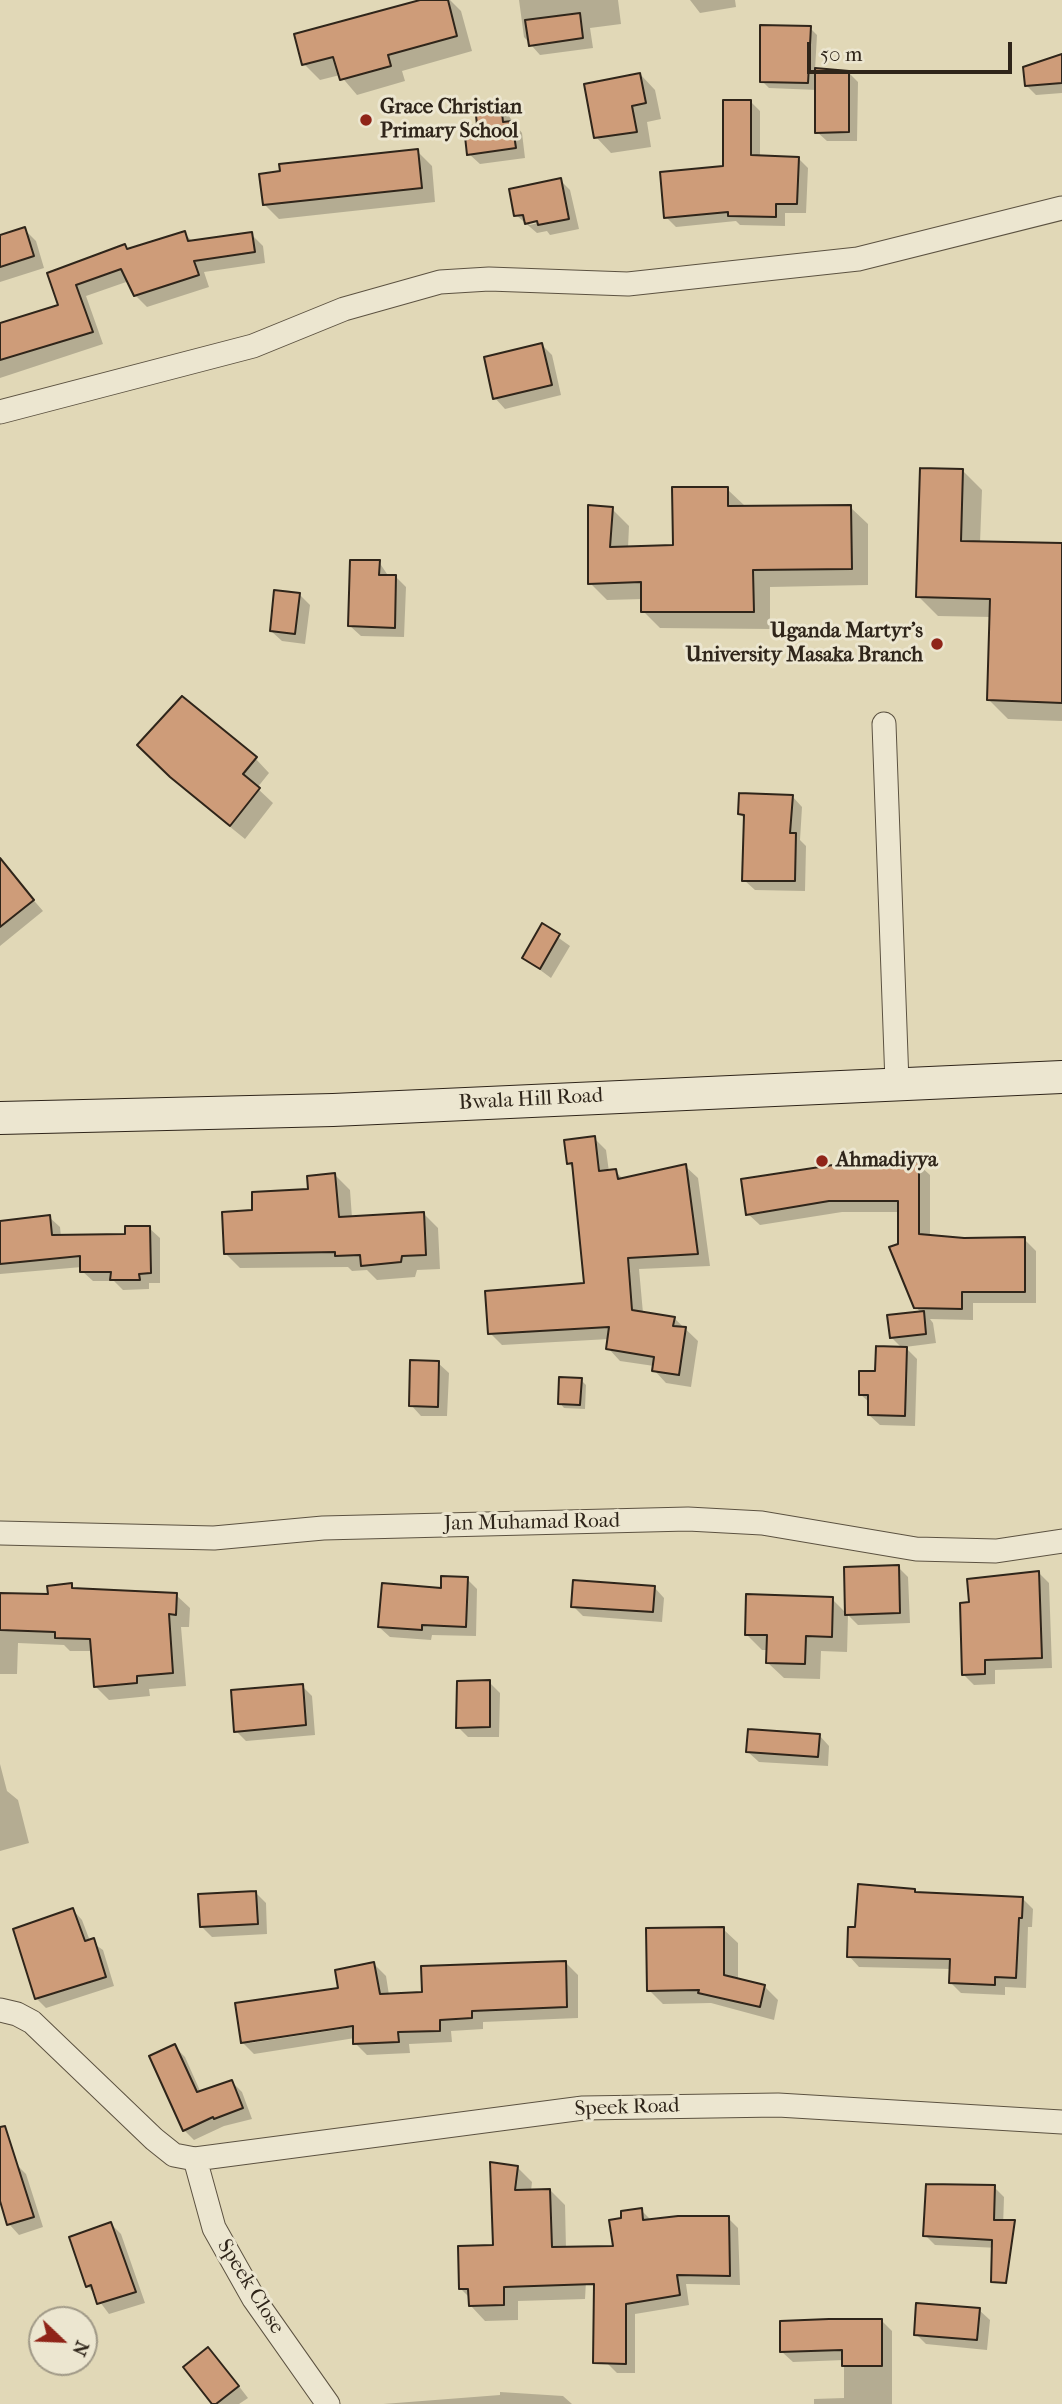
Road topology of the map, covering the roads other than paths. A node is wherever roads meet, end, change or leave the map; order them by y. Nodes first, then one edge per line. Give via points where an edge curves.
1 (1062, 208) edge
2 (0, 412) edge
3 (884, 724) dead end
4 (1062, 1077) edge
5 (897, 1083) junction
6 (0, 1118) edge
7 (0, 1533) edge
8 (1062, 1541) edge
9 (0, 2010) edge
10 (1062, 2122) edge
11 (195, 2160) junction
12 (328, 2404) edge

1 - 2 street via 858,259 628,284 489,279 440,282 354,306 253,346
3 - 5 street
4 - 5 street, Bwala Hill Road
5 - 6 street, Bwala Hill Road via 346,1109
7 - 8 street, Jan Muhamad Road via 214,1538 323,1528 688,1519 762,1523 916,1549 996,1551
9 - 11 street via 32,2022 153,2139 174,2155
10 - 11 street, Speek Road via 778,2105 583,2108
11 - 12 street, Speek Close via 214,2228 254,2299

